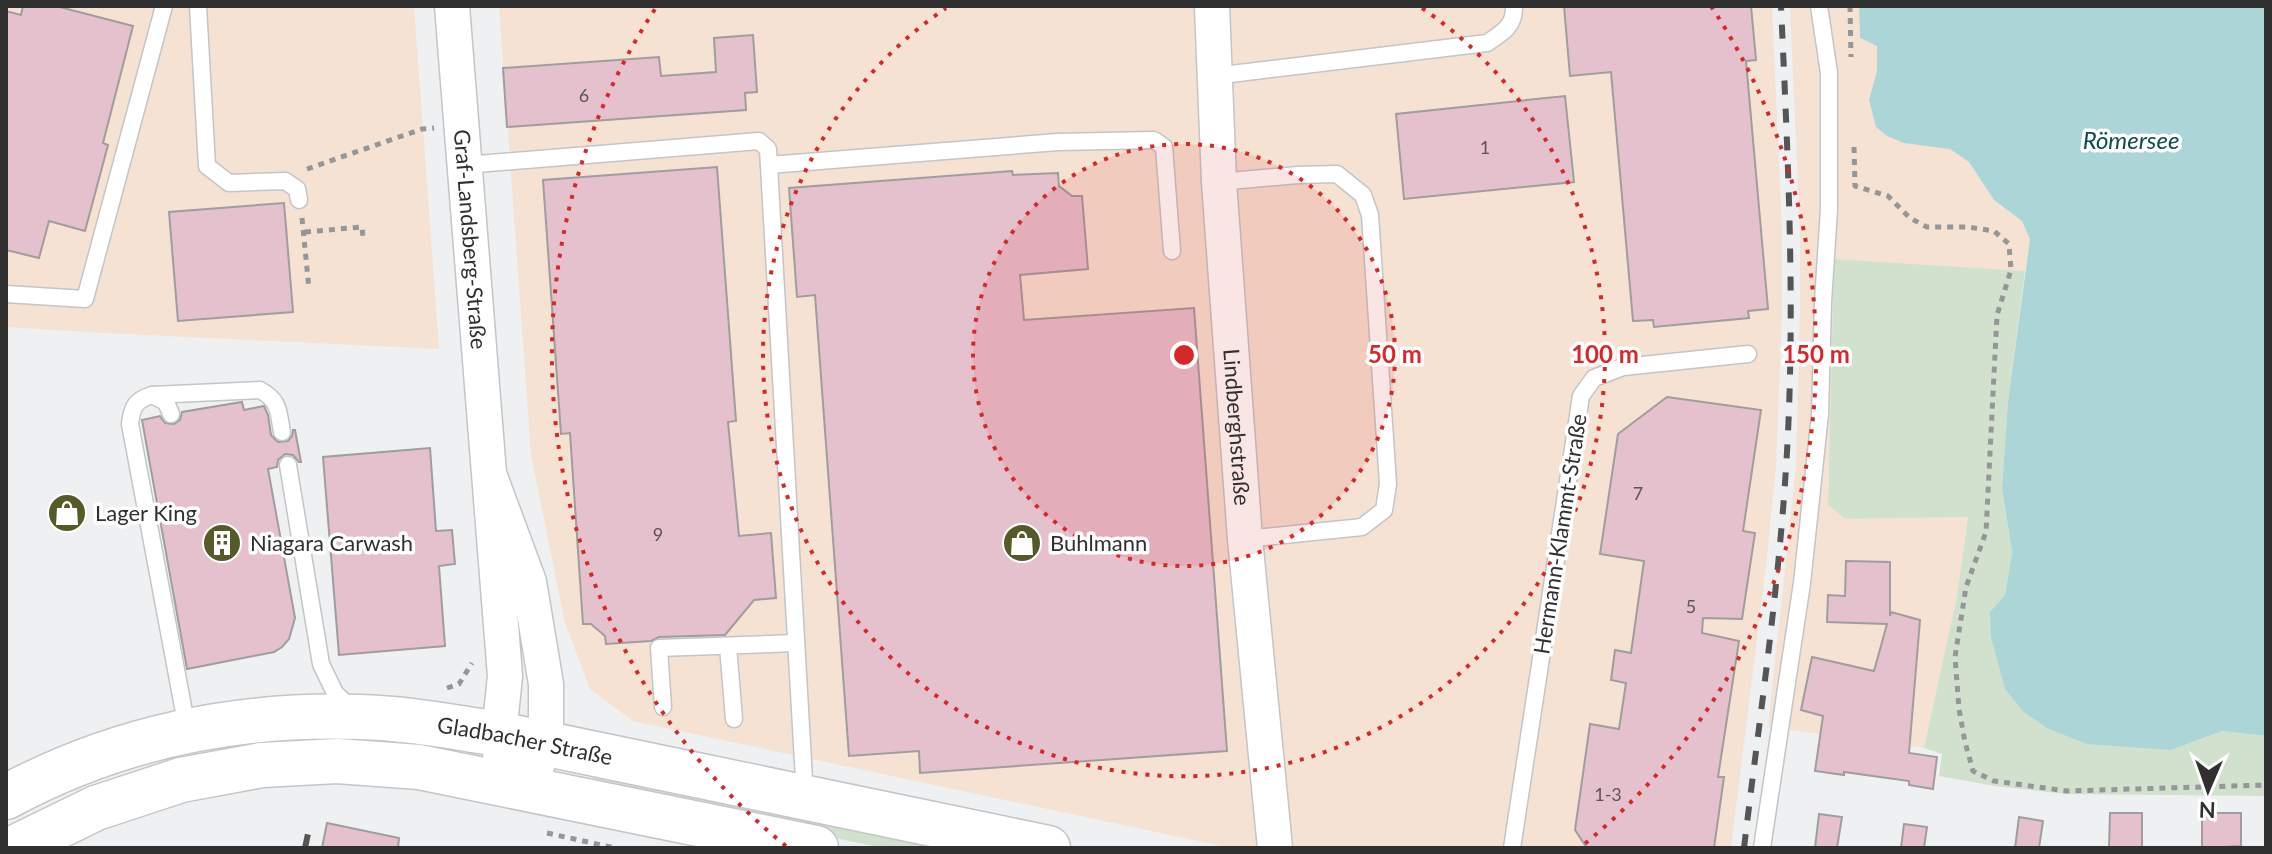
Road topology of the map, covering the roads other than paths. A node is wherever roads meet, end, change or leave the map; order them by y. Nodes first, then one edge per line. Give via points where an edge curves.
1 (164, 6) edge
2 (198, 6) edge
3 (452, 6) edge
4 (1212, 6) edge
5 (1514, 6) edge
6 (1819, 6) edge
7 (1214, 76) junction
8 (465, 165) junction
9 (769, 165) junction
10 (1219, 182) junction
11 (299, 200) road end
12 (1172, 251) dead end
13 (6, 294) edge
14 (1748, 354) dead end
15 (152, 395) junction
16 (171, 414) dead end
17 (282, 432) dead end
18 (288, 465) dead end
19 (489, 474) junction
20 (1245, 539) junction
21 (796, 643) junction
22 (728, 646) junction
23 (663, 707) dead end
24 (361, 717) junction
25 (734, 719) dead end
26 (188, 730) junction
27 (499, 734) junction
28 (546, 744) junction
29 (515, 786) junction
30 (6, 797) edge
31 (805, 799) junction
32 (14, 848) edge
33 (816, 848) edge
34 (1048, 848) edge
35 (1275, 848) edge
36 (1512, 848) edge
37 (1762, 848) edge

1 - 13 lane via 85,299
2 - 11 lane via 207,166 229,183 285,181 297,189
3 - 8 street, Graf-Landsberg-Straße
4 - 7 street, Lindberghstraße
5 - 7 lane via 1515,17 1487,43
6 - 37 lane via 1829,73 1820,414 1802,583
7 - 10 street, Lindberghstraße
8 - 9 lane via 759,141 768,149
8 - 19 street, Graf-Landsberg-Straße
9 - 12 lane via 1058,142 1154,140 1164,147
9 - 21 lane
10 - 20 street, Lindberghstraße
10 - 20 lane via 1337,174 1363,195 1370,215 1388,484 1384,510 1362,527
14 - 36 lane, Hermann-Klammt-Straße via 1623,367 1594,378 1581,396
15 - 16 lane via 166,402
15 - 17 lane via 235,397 260,390 277,406
15 - 26 lane via 138,399 130,424
18 - 24 lane via 321,664 335,693
19 - 27 street, Graf-Landsberg-Straße via 505,676
19 - 28 street, Graf-Landsberg-Straße via 529,582 546,684
20 - 35 street, Lindberghstraße
21 - 22 lane
21 - 31 lane
22 - 23 lane via 659,648
22 - 25 lane
24 - 26 main road, Gladbacher Straße via 247,720
24 - 27 main road, Gladbacher Straße
26 - 30 main road, Gladbacher Straße via 131,744
27 - 28 main road, Gladbacher Straße
27 - 29 street, Graf-Landsberg-Straße via 501,764
28 - 29 street via 536,768
28 - 31 main road, Gladbacher Straße
29 - 32 main road, Gladbacher Straße via 404,766 337,761 262,765 181,780 110,803
29 - 33 main road, Gladbacher Straße
31 - 34 main road, Gladbacher Straße

